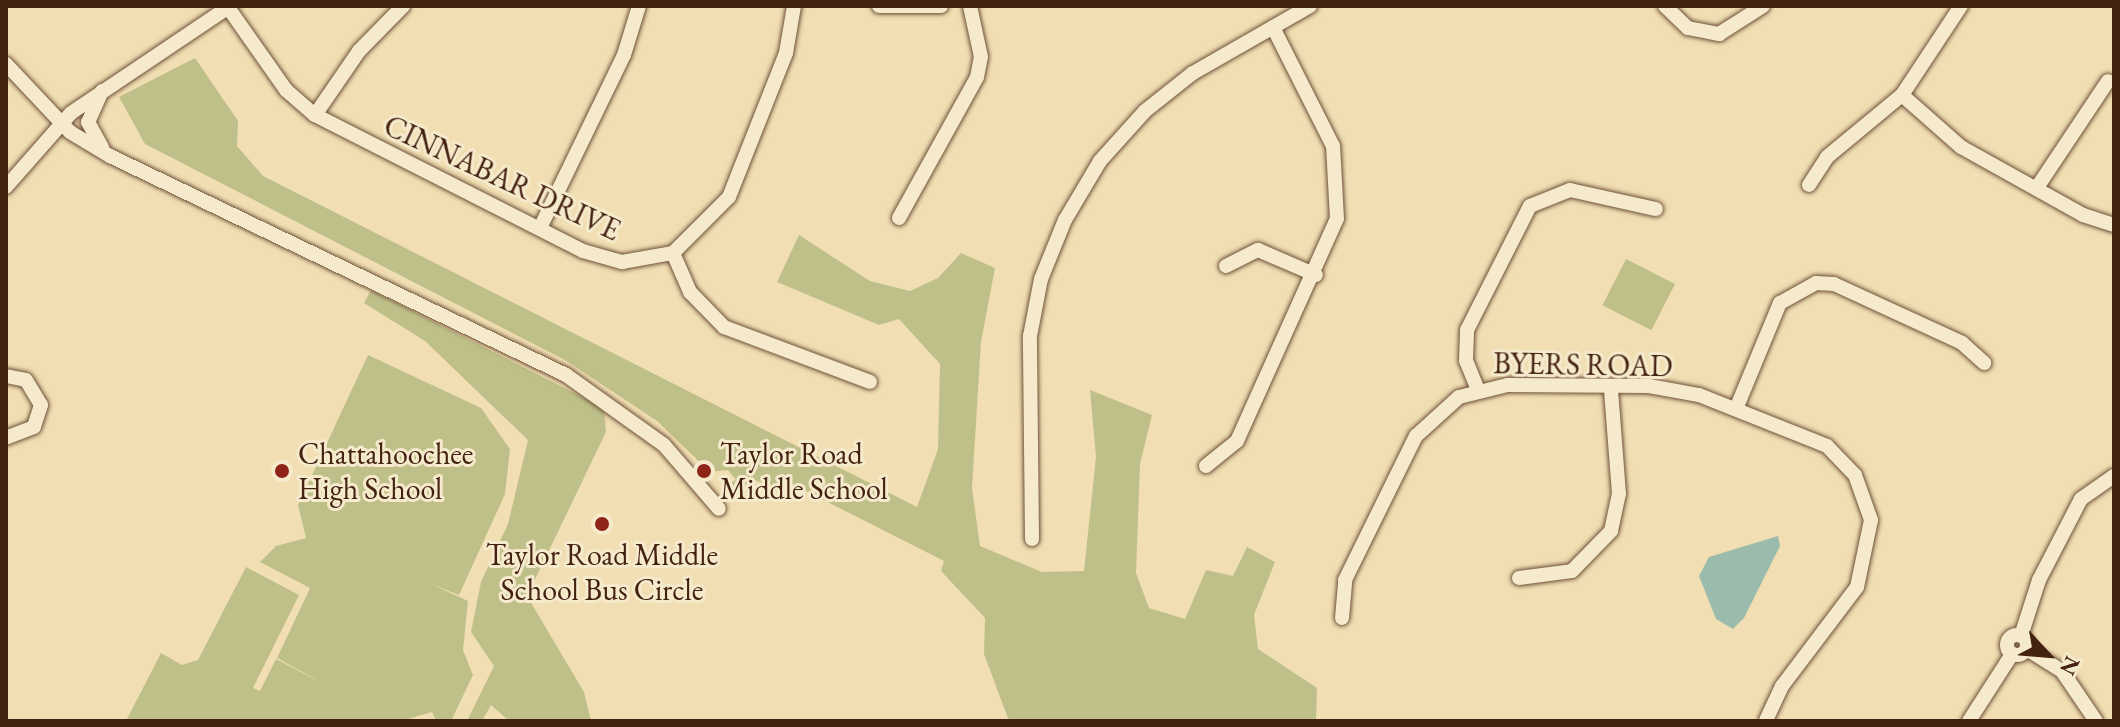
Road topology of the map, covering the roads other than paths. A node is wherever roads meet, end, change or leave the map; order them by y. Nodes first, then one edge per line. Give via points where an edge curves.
1 (228, 6) edge
2 (403, 6) edge
3 (639, 6) edge
4 (794, 6) edge
5 (879, 6) edge
6 (941, 6) edge
7 (970, 6) edge
8 (1310, 6) edge
9 (1665, 6) edge
10 (1763, 6) edge
11 (1961, 6) edge
12 (1273, 27) junction
13 (6, 64) edge
14 (2108, 81) dead end
15 (103, 89) junction
16 (1902, 95) junction
17 (315, 115) junction
18 (60, 122) junction
19 (110, 156) junction
20 (1809, 185) dead end
21 (2038, 186) junction
22 (6, 187) edge
23 (1656, 209) dead end
24 (899, 218) dead end
25 (2114, 225) edge
26 (540, 228) junction
27 (673, 253) junction
28 (1226, 266) dead end
29 (1316, 275) junction
30 (1984, 363) dead end
31 (6, 376) edge
32 (870, 382) dead end
33 (1611, 389) junction
34 (1478, 390) junction
35 (1736, 409) junction
36 (6, 438) edge
37 (1206, 466) dead end
38 (2114, 476) edge
39 (719, 509) dead end
40 (1032, 539) dead end
41 (1519, 578) dead end
42 (1342, 618) dead end
43 (2024, 642) junction
44 (1766, 721) edge
45 (1969, 721) edge
46 (2096, 721) edge

1 - 15 street
1 - 17 street, CINNABAR DRIVE via 286,90
2 - 17 street via 359,51
3 - 26 street via 624,55
4 - 27 street via 786,53 729,197
5 - 6 street
7 - 24 street via 981,57 977,77
8 - 12 street
9 - 10 street via 1688,28 1719,34
11 - 16 street
12 - 29 street via 1337,164 1337,219
12 - 40 street via 1145,111 1100,161 1065,220 1041,279 1030,336
13 - 18 street
14 - 21 street
15 - 18 street
15 - 19 street via 88,122
16 - 20 street via 1827,157
16 - 21 street via 1950,140
17 - 26 street, CINNABAR DRIVE
18 - 19 street
18 - 22 street
19 - 39 street via 566,375 664,445
21 - 25 street
23 - 34 street via 1570,190 1530,206 1467,330 1466,361
26 - 27 street, CINNABAR DRIVE via 622,262
27 - 32 street via 690,292 724,327
28 - 29 street via 1258,250
29 - 37 street via 1237,441
30 - 35 street via 1948,336 1834,284 1816,283 1780,303
31 - 36 street via 26,380 41,405 34,427
33 - 34 street, BYERS ROAD
33 - 35 street, BYERS ROAD via 1671,388
33 - 41 street via 1619,494 1611,531 1572,571
34 - 42 street, BYERS ROAD via 1443,407 1416,436 1345,580
35 - 44 street, BYERS ROAD via 1827,446 1855,475 1871,520 1857,587 1782,686
38 - 43 street via 2081,499 2039,580
43 - 45 street via 2008,639 2012,654
43 - 46 street via 2062,671

